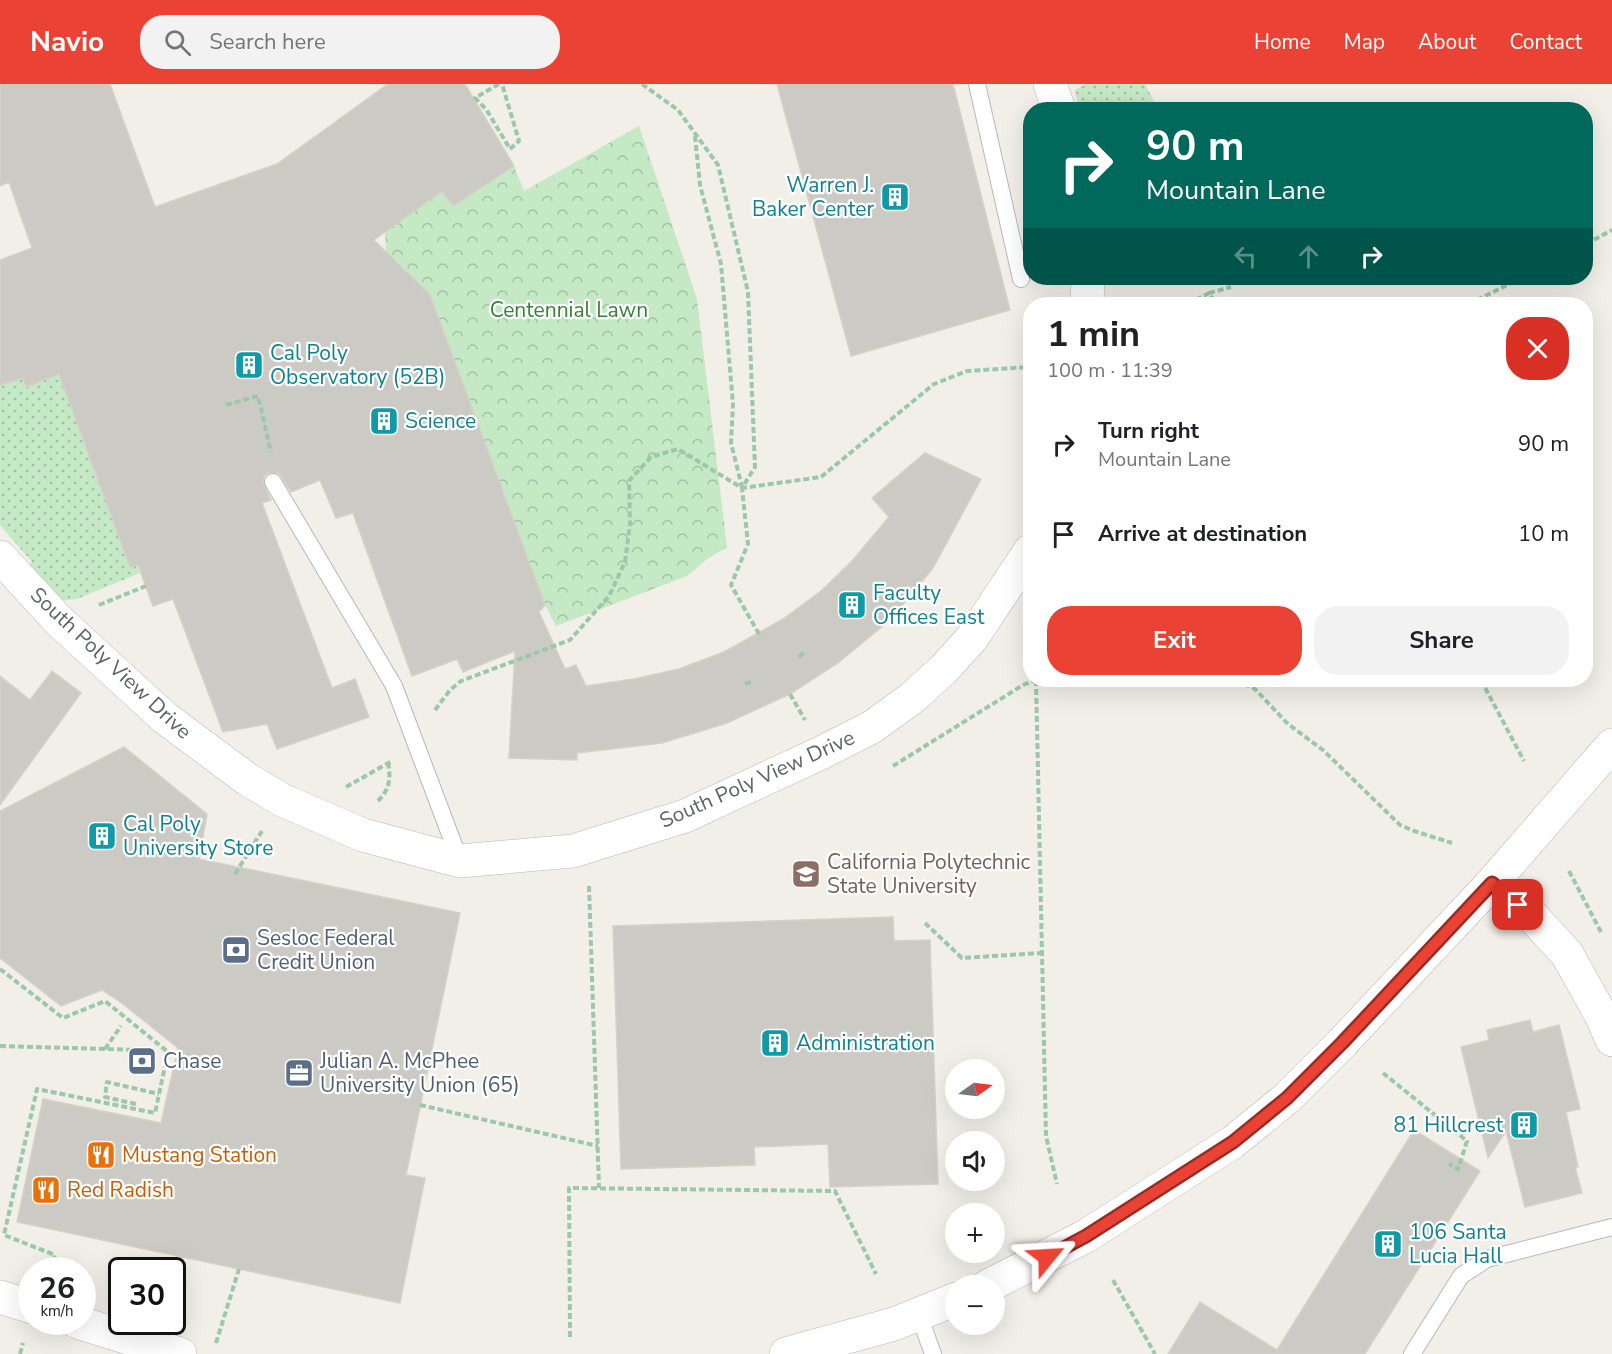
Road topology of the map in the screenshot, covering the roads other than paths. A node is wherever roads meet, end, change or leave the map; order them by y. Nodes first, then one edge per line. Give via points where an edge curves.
1 (977, 84) edge
2 (1050, 84) edge
3 (1056, 102) edge
4 (1021, 279) dead end
5 (275, 485) road end
6 (0, 557) edge
7 (1023, 562) edge
8 (1612, 745) edge
9 (460, 861) junction
10 (1492, 883) junction
11 (1612, 1040) edge
12 (1612, 1227) edge
13 (1005, 1277) edge
14 (0, 1297) edge
15 (18, 1303) edge
16 (945, 1304) edge
17 (919, 1315) junction
18 (96, 1328) edge
19 (180, 1354) edge
20 (786, 1354) edge
21 (933, 1354) edge
22 (1412, 1354) edge

1 - 4 lane
2 - 3 street
5 - 9 lane via 394,686
6 - 9 street, South Poly View Drive via 59,621 165,718 247,779 282,800 363,836
7 - 9 street, South Poly View Drive via 972,638 944,669 872,727 685,816 573,850
8 - 10 street
10 - 11 street via 1532,916 1567,954
10 - 13 street via 1342,1043 1287,1098 1233,1142 1086,1236
12 - 22 lane via 1486,1259 1461,1276
14 - 15 street
16 - 17 street
17 - 20 street
17 - 21 lane
18 - 19 street

